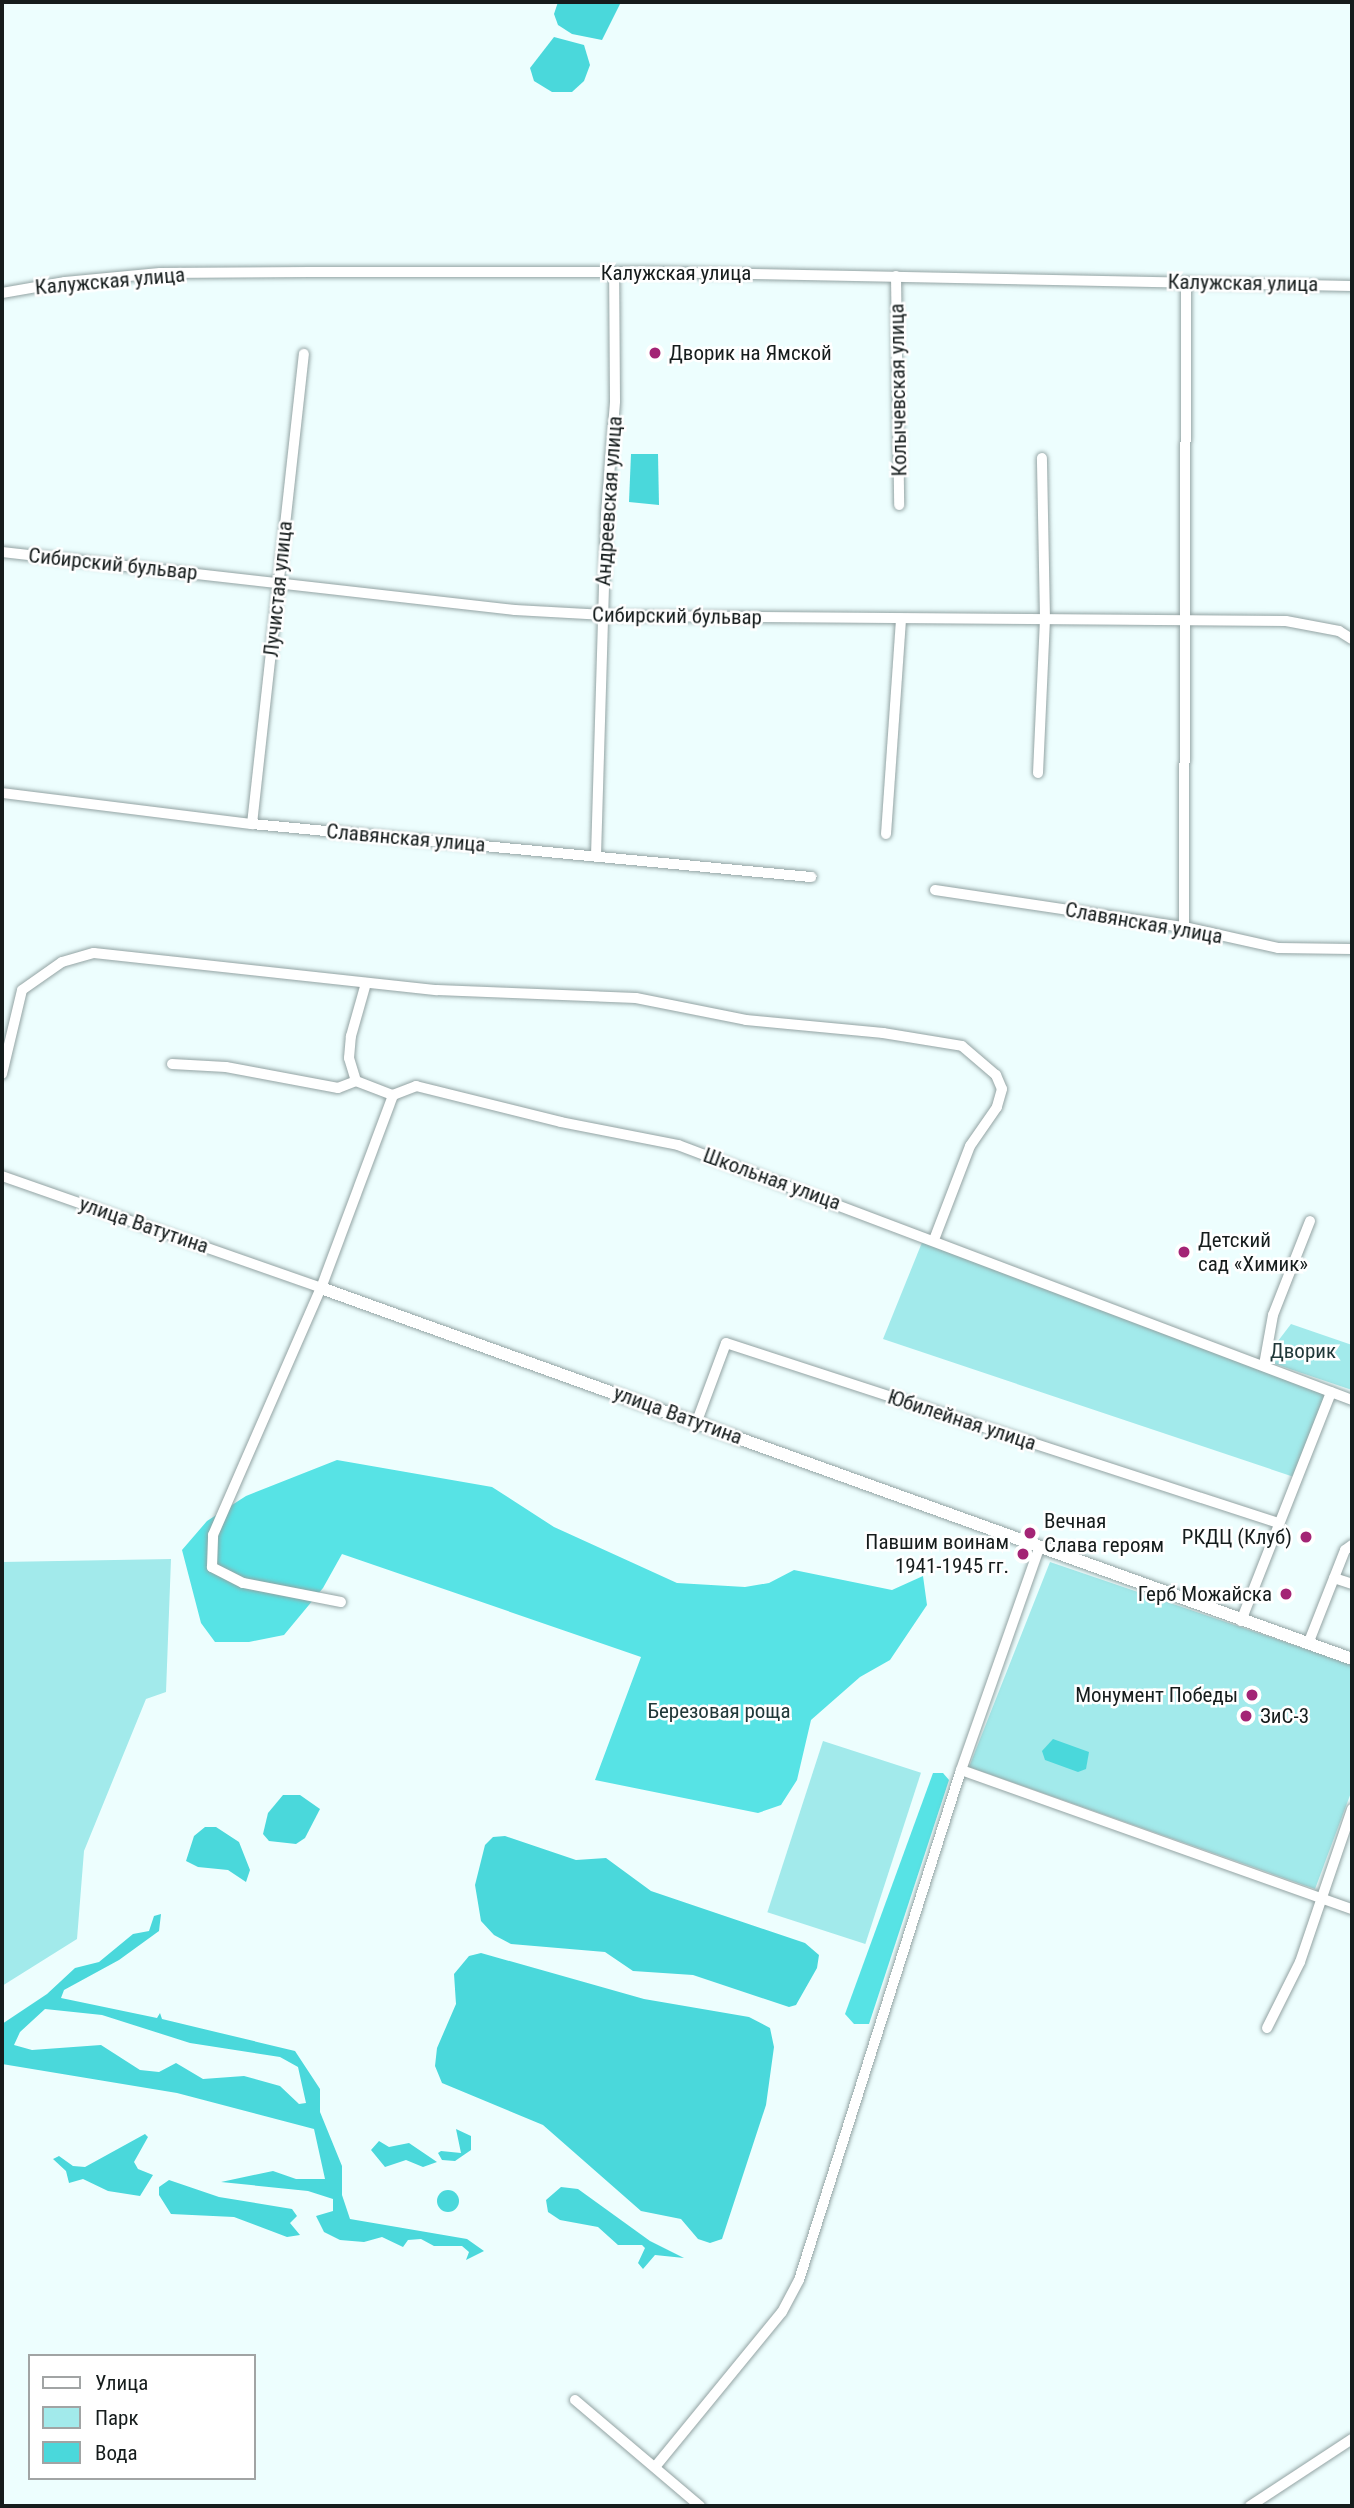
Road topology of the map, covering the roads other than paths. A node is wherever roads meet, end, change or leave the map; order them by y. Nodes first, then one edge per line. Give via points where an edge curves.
1 (614, 272) junction
2 (896, 275) junction
3 (1186, 282) junction
4 (1352, 286) edge
5 (2, 293) edge
6 (304, 354) dead end
7 (1042, 458) dead end
8 (900, 505) dead end
9 (2, 552) edge
10 (278, 581) junction
11 (602, 615) junction
12 (901, 619) junction
13 (1045, 619) junction
14 (1184, 620) junction
15 (1352, 639) edge
16 (1038, 774) dead end
17 (2, 793) edge
18 (251, 824) junction
19 (886, 834) dead end
20 (596, 856) junction
21 (811, 877) dead end
22 (935, 890) dead end
23 (1184, 927) junction
24 (1352, 949) edge
25 (366, 983) junction
26 (173, 1064) dead end
27 (2, 1074) edge
28 (356, 1081) junction
29 (393, 1096) junction
30 (2, 1176) edge
31 (1310, 1221) dead end
32 (934, 1240) junction
33 (321, 1288) junction
34 (1264, 1365) junction
35 (1331, 1392) junction
36 (1352, 1400) edge
37 (697, 1421) junction
38 (1278, 1523) junction
39 (1352, 1545) edge
40 (1039, 1548) junction
41 (1334, 1578) junction
42 (1352, 1584) edge
43 (341, 1602) dead end
44 (1241, 1621) junction
45 (1308, 1644) junction
46 (1352, 1659) edge
47 (961, 1770) junction
48 (1352, 1809) edge
49 (1320, 1897) junction
50 (1352, 1909) edge
51 (1267, 2028) dead end
52 (575, 2400) dead end
53 (1352, 2439) edge
54 (655, 2467) junction
55 (700, 2506) edge
56 (1250, 2506) edge

1 - 2 street, Калужская улица
1 - 5 street, Калужская улица via 160,273
1 - 11 street, Андреевская улица via 615,401
2 - 3 street, Калужская улица
2 - 8 street, Колычевская улица
3 - 4 street, Калужская улица
3 - 14 street
6 - 10 street, Лучистая улица
7 - 13 street
9 - 10 street, Сибирский бульвар
10 - 11 street, Сибирский бульвар via 515,610
10 - 18 street, Лучистая улица
11 - 12 street, Сибирский бульвар
11 - 20 street, Андреевская улица
12 - 13 street, Сибирский бульвар
12 - 19 street
13 - 14 street, Сибирский бульвар
13 - 16 street
14 - 15 street, Сибирский бульвар via 1286,621 1339,631
14 - 23 street
17 - 18 street, Славянская улица
18 - 20 street, Славянская улица
20 - 21 street, Славянская улица
22 - 23 street, Славянская улица
23 - 24 street, Славянская улица via 1278,948
25 - 27 street via 94,953 76,956 45,971 22,990
25 - 28 street via 351,1036 349,1058
25 - 32 street via 635,998 746,1020 962,1046 996,1075 1002,1089 997,1107 970,1146
26 - 28 street via 226,1067 338,1088
28 - 29 street
29 - 32 street, Школьная улица via 416,1086 431,1088 561,1122 678,1145
29 - 33 street
30 - 33 street, улица Ватутина
31 - 34 street via 1273,1315
32 - 34 street, Школьная улица
33 - 37 street, улица Ватутина
33 - 43 street via 213,1535 212,1567 243,1583
34 - 35 street, Школьная улица
35 - 36 street, Школьная улица
35 - 38 street
37 - 38 street, Юбилейная улица via 726,1343
37 - 40 street, улица Ватутина
38 - 44 street
39 - 41 street via 1345,1550
40 - 44 street, улица Ватутина
40 - 47 street
41 - 42 street
41 - 45 street
44 - 45 street, улица Ватутина
45 - 46 street, улица Ватутина
47 - 49 street
47 - 54 street via 799,2280 782,2312
48 - 49 street
49 - 50 street
49 - 51 street via 1300,1962
52 - 54 street
53 - 56 street
54 - 55 street

